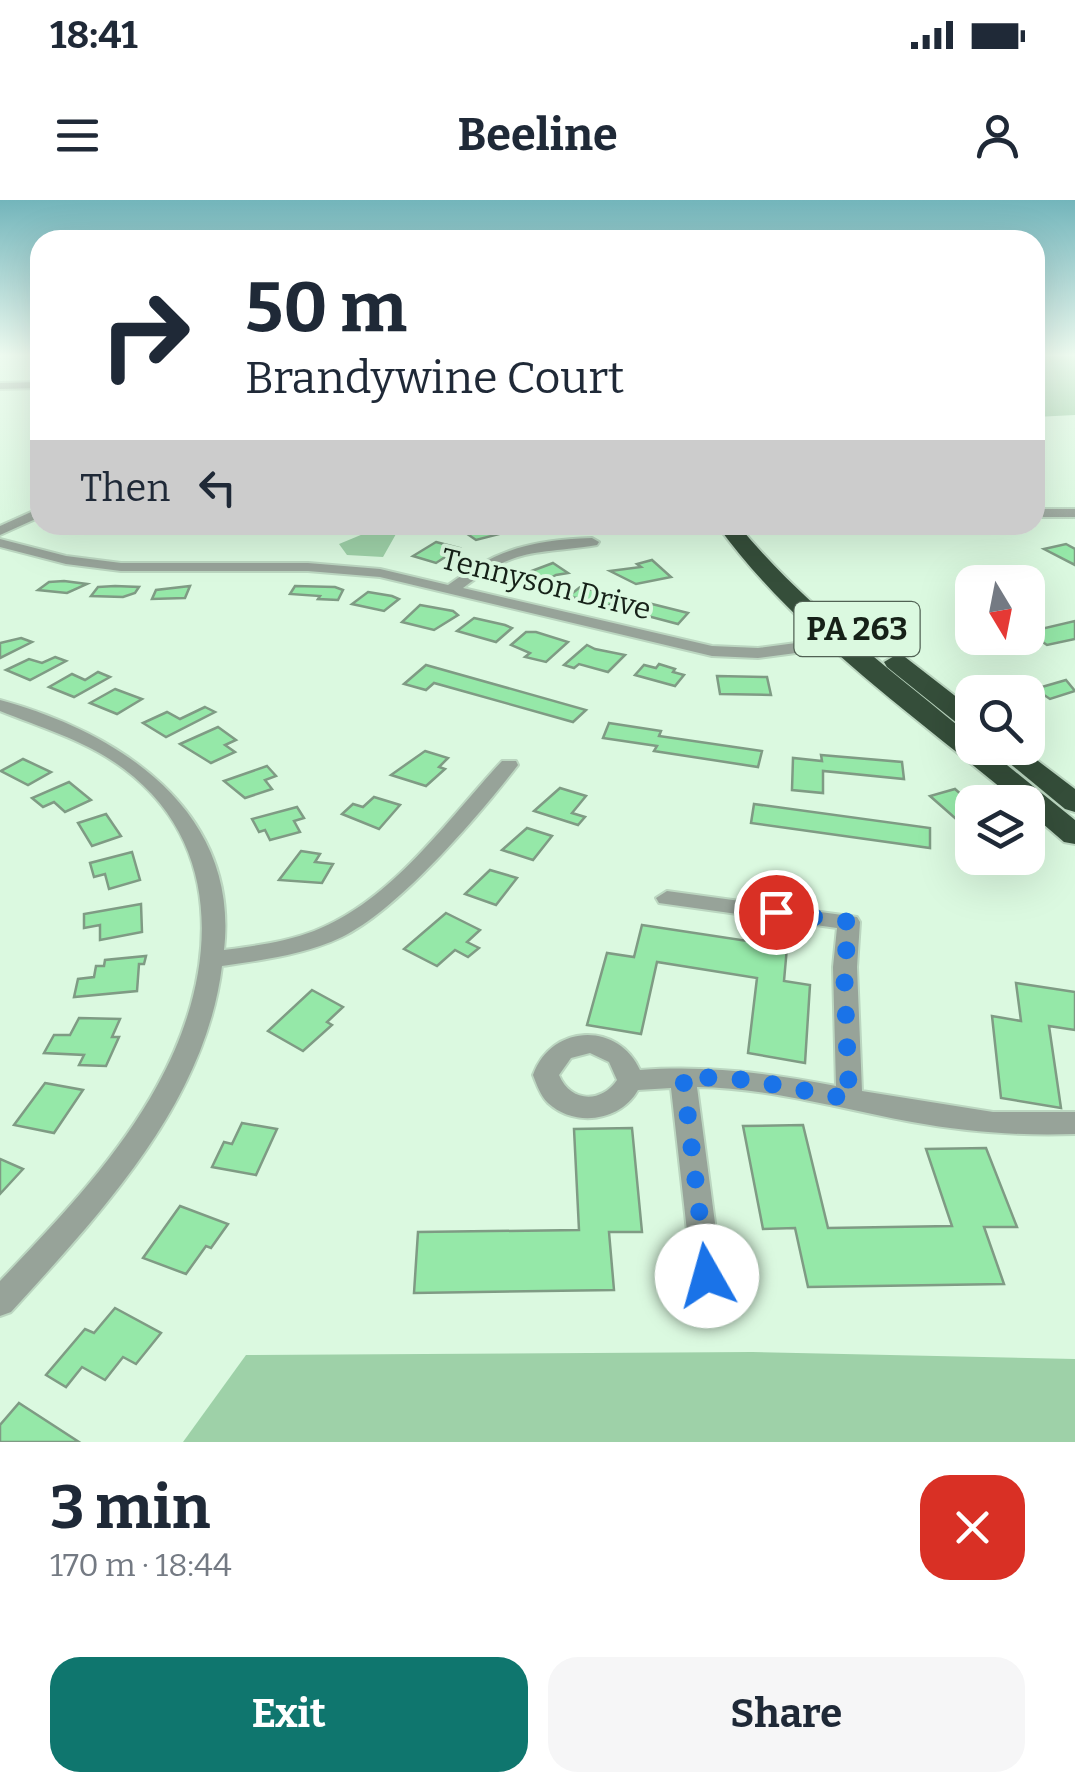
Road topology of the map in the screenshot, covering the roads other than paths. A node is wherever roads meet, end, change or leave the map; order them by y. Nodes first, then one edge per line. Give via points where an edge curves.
1 (1045, 513) edge
2 (1075, 514) edge
3 (30, 517) edge
4 (0, 531) edge
5 (735, 535) edge
6 (762, 535) edge
7 (592, 542) dead end
8 (0, 543) edge
9 (452, 589) junction
10 (841, 642) junction
11 (0, 705) edge
12 (955, 708) edge
13 (509, 765) dead end
14 (1026, 765) edge
15 (1075, 803) edge
16 (1075, 835) edge
17 (667, 898) dead end
18 (213, 959) junction
19 (683, 1076) junction
20 (630, 1081) dead end
21 (849, 1099) junction
22 (1075, 1123) edge
23 (707, 1276) dead end
24 (0, 1302) edge

1 - 2 street
3 - 4 street
5 - 10 highway, PA 263
6 - 12 highway, PA 263 via 831,608
7 - 9 street via 508,552
8 - 9 street, Tennyson Drive via 102,566 344,569
9 - 10 street, Tennyson Drive via 712,651 758,653
10 - 16 highway, PA 263
11 - 18 street via 121,758 162,793 201,850 212,886
13 - 18 street via 367,912 309,942
14 - 15 highway
17 - 21 street via 850,922 844,967
18 - 24 street via 192,1040 159,1105 101,1189
19 - 20 street
19 - 21 street via 750,1080
19 - 23 street
21 - 22 street via 948,1119 1030,1127

